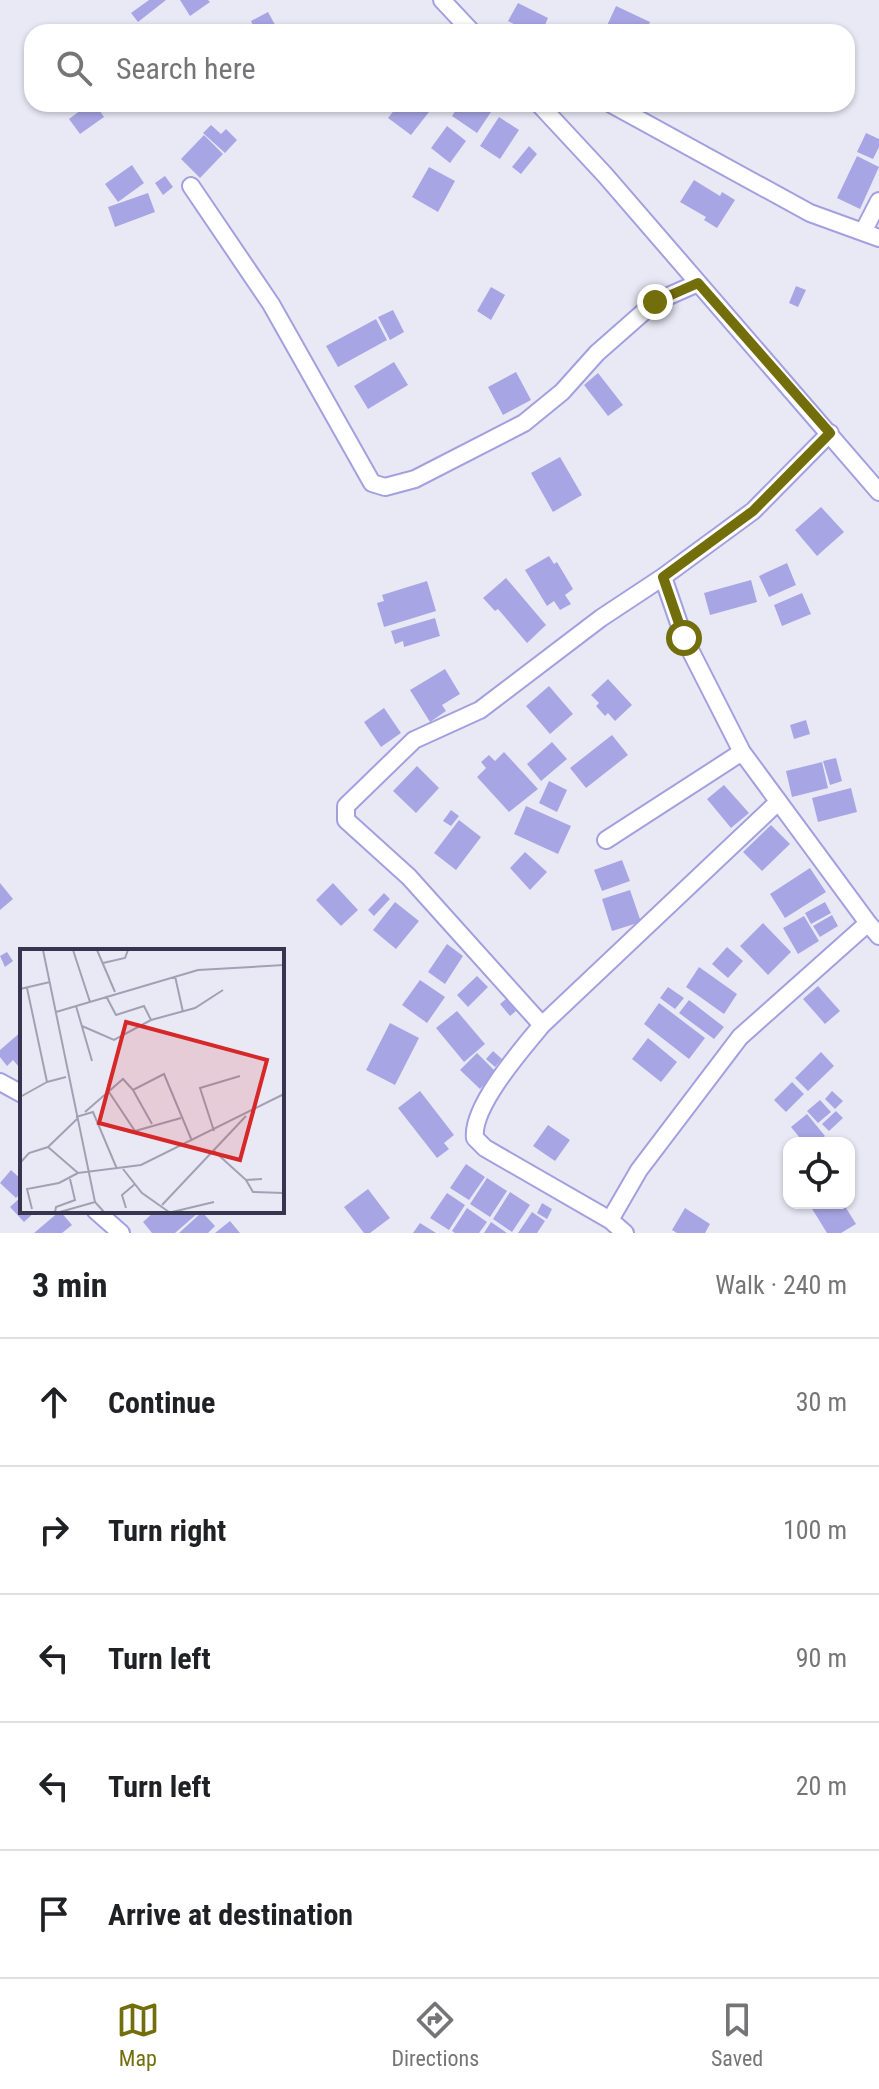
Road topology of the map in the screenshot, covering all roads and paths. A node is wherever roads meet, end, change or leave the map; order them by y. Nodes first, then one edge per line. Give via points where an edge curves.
1 (442, 0) edge
2 (464, 24) edge
3 (546, 112) edge
4 (626, 112) edge
5 (191, 186) dead end
6 (879, 201) edge
7 (871, 235) edge
8 (698, 283) junction
9 (830, 433) junction
10 (879, 492) edge
11 (663, 577) junction
12 (742, 752) junction
13 (778, 802) junction
14 (606, 840) dead end
15 (874, 929) edge
16 (542, 1025) junction
17 (0, 1082) edge
18 (20, 1093) edge
19 (98, 1213) edge
20 (610, 1220) junction
21 (121, 1233) edge
22 (625, 1233) edge

1 - 2 street
3 - 8 street
4 - 7 street via 810,213
5 - 8 street via 271,304 372,483 385,487 415,479 524,423 655,302
6 - 7 street
8 - 9 street
9 - 10 street
9 - 11 street via 753,511
11 - 12 street via 684,638
11 - 16 street via 480,710 414,740 346,806 346,820 409,877
12 - 13 street
12 - 14 street
13 - 15 street
13 - 16 street
15 - 20 street via 740,1037 639,1170
16 - 20 street via 501,1077 477,1118 475,1138
17 - 18 street
19 - 21 street
20 - 22 street

